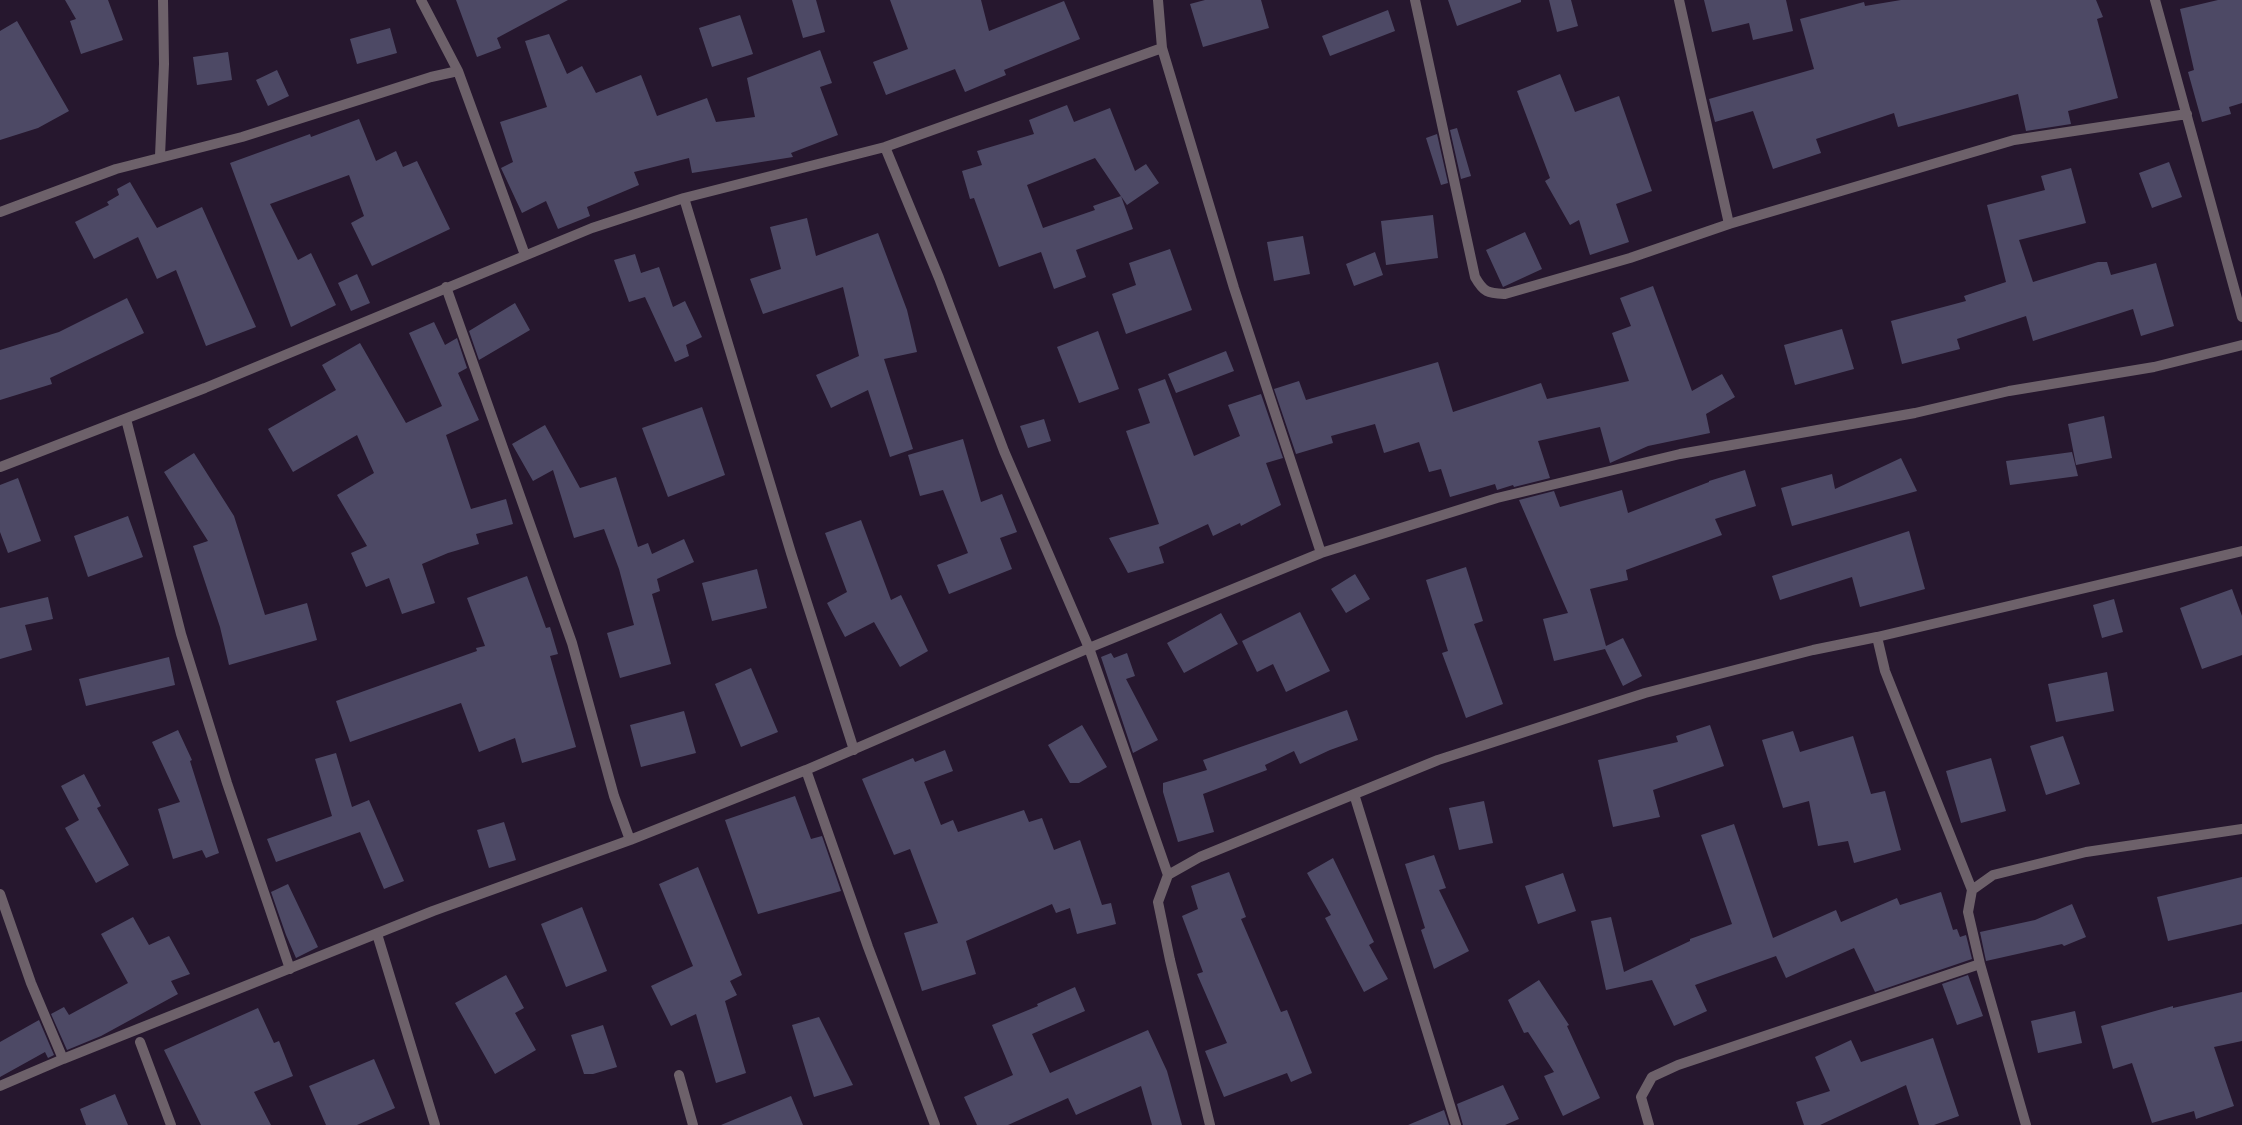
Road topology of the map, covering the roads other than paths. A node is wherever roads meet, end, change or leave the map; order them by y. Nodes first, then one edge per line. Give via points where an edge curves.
1 (163, 0) edge
2 (421, 0) edge
3 (1158, 0) edge
4 (1415, 0) edge
5 (1679, 0) edge
6 (2155, 0) edge
7 (1162, 48) junction
8 (458, 71) junction
9 (2187, 114) junction
10 (885, 148) junction
11 (160, 156) junction
12 (684, 198) junction
13 (0, 212) edge
14 (1729, 224) junction
15 (525, 256) junction
16 (446, 287) junction
17 (2242, 317) edge
18 (2242, 345) edge
19 (126, 418) junction
20 (0, 467) edge
21 (2242, 551) edge
22 (1321, 553) junction
23 (1877, 637) junction
24 (1089, 648) junction
25 (854, 750) junction
26 (806, 770) junction
27 (1354, 794) junction
28 (2242, 829) edge
29 (630, 840) junction
30 (1168, 875) junction
31 (1972, 890) junction
32 (0, 894) edge
33 (377, 934) junction
34 (1980, 964) junction
35 (290, 969) junction
36 (140, 1042) dead end
37 (63, 1059) junction
38 (679, 1075) dead end
39 (0, 1086) edge
40 (172, 1125) edge
41 (435, 1125) edge
42 (693, 1125) edge
43 (935, 1125) edge
44 (1210, 1125) edge
45 (1456, 1125) edge
46 (1649, 1125) edge
47 (2026, 1125) edge

1 - 11 street
2 - 8 street
3 - 7 street
4 - 14 street via 1475,277 1482,288 1490,293 1505,294 1630,258
5 - 14 street
6 - 9 street
7 - 10 street
7 - 22 street via 1234,288
8 - 11 street via 242,137
8 - 15 street
9 - 14 street via 2014,140
9 - 17 street
10 - 12 street
10 - 24 street via 939,278 1004,451
11 - 13 street
12 - 15 street via 592,228
12 - 25 street
15 - 16 street
16 - 19 street
16 - 29 street via 572,643 614,796
18 - 22 street via 2154,367 2009,391 1915,413 1680,454 1497,498
19 - 20 street
19 - 35 street via 181,634
21 - 23 street
22 - 24 street
23 - 27 street via 1644,693 1438,760
23 - 31 street via 1885,671
24 - 25 street
24 - 30 street
25 - 26 street
26 - 29 street
26 - 43 street
27 - 30 street via 1200,856
27 - 45 street
28 - 31 street via 2086,852 1993,875
29 - 33 street
30 - 44 street via 1158,902
31 - 34 street via 1968,912
32 - 37 street via 31,983
33 - 35 street
33 - 41 street
34 - 46 street via 1678,1065 1652,1077 1641,1097
34 - 47 street
35 - 37 street
36 - 40 street
37 - 39 street
38 - 42 street

